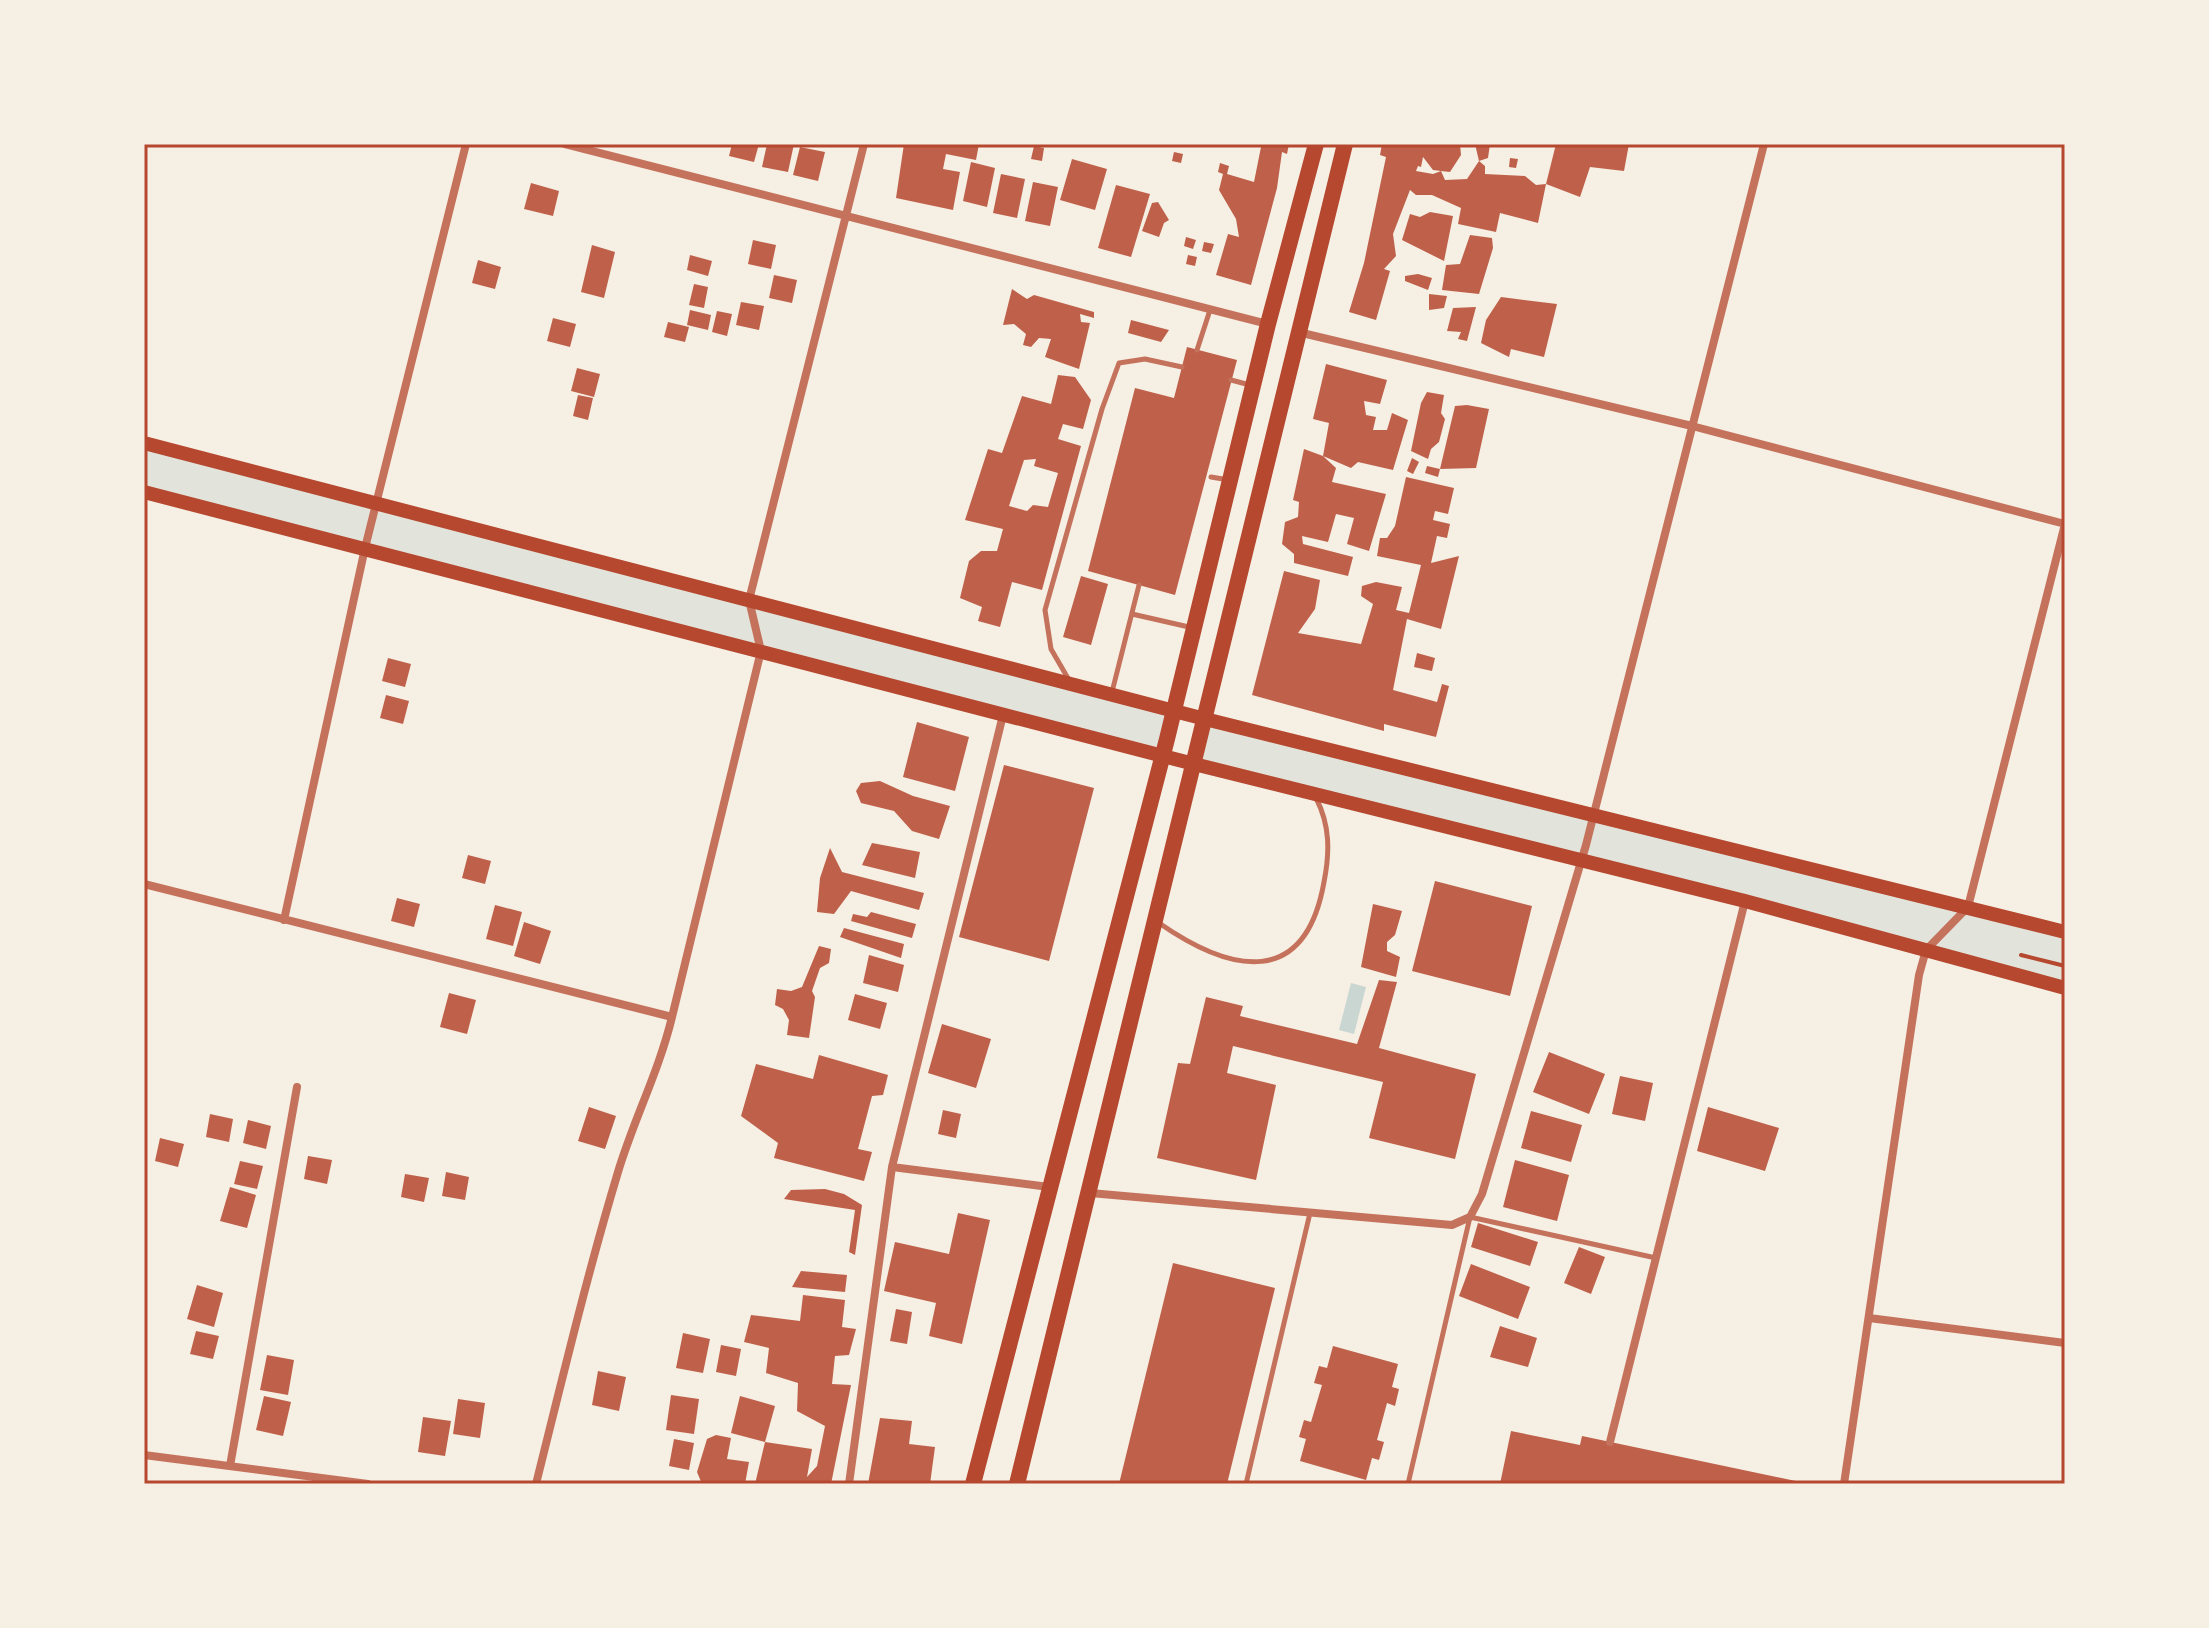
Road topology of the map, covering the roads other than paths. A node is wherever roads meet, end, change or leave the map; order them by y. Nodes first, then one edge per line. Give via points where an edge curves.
1 (466, 144) edge
2 (565, 144) edge
3 (864, 144) edge
4 (1316, 144) edge
5 (1345, 144) edge
6 (1764, 144) edge
7 (845, 216) junction
8 (1210, 310) junction
9 (1268, 324) junction
10 (1297, 332) junction
11 (1197, 350) dead end
12 (1182, 367) dead end
13 (1231, 380) dead end
14 (1253, 385) junction
15 (1692, 426) junction
16 (144, 443) edge
17 (1211, 477) dead end
18 (1230, 480) junction
19 (144, 492) edge
20 (376, 503) junction
21 (2065, 524) edge
22 (365, 548) junction
23 (1139, 585) dead end
24 (749, 600) junction
25 (1132, 614) junction
26 (1194, 628) junction
27 (761, 651) junction
28 (1072, 684) junction
29 (1112, 693) junction
30 (1174, 711) junction
31 (1003, 715) junction
32 (1205, 719) junction
33 (1162, 756) junction
34 (1194, 764) junction
35 (1314, 794) junction
36 (1593, 817) junction
37 (1582, 859) junction
38 (144, 884) edge
39 (1745, 901) junction
40 (1968, 907) junction
41 (284, 920) junction
42 (1156, 921) junction
43 (2065, 932) edge
44 (1926, 950) junction
45 (2065, 988) edge
46 (672, 1017) junction
47 (297, 1087) dead end
48 (892, 1167) junction
49 (1049, 1187) junction
50 (1090, 1193) junction
51 (1310, 1212) junction
52 (1470, 1217) junction
53 (1657, 1259) junction
54 (1869, 1318) junction
55 (2065, 1343) edge
56 (1610, 1442) dead end
57 (144, 1455) edge
58 (230, 1466) junction
59 (368, 1484) edge
60 (536, 1484) edge
61 (849, 1484) edge
62 (973, 1484) edge
63 (1017, 1484) edge
64 (1246, 1484) edge
65 (1408, 1484) edge
66 (1844, 1484) edge

1 - 20 street
2 - 7 street
3 - 7 street
4 - 9 main road
5 - 10 main road
6 - 15 street
7 - 8 street
7 - 24 street
8 - 9 street
8 - 11 lane
9 - 14 main road
10 - 15 street
10 - 32 main road
12 - 28 lane via 1145,359 1119,363 1102,409 1045,610 1051,649
13 - 14 lane
14 - 18 main road
15 - 21 street
15 - 36 street
16 - 20 main road
17 - 18 lane
18 - 26 main road
19 - 22 main road
20 - 22 street
20 - 24 main road
21 - 40 street
22 - 27 main road
22 - 41 street
23 - 25 lane
24 - 27 street
24 - 28 main road
25 - 26 lane
25 - 29 lane
26 - 30 main road
27 - 31 main road
27 - 46 street
28 - 29 main road
29 - 30 main road
30 - 32 main road
30 - 33 main road
31 - 33 main road
31 - 48 street
32 - 34 main road
32 - 36 main road
33 - 34 main road
33 - 49 main road
34 - 35 main road
34 - 42 main road
35 - 37 main road
35 - 42 lane via 1325,817 1329,857 1320,906 1304,941 1287,956 1268,962 1230,959 1189,944
36 - 37 street
36 - 40 main road
37 - 39 main road
37 - 52 street via 1482,1194
38 - 41 street
39 - 44 main road
39 - 53 street
40 - 43 main road
40 - 44 street
41 - 46 street
42 - 50 main road
44 - 45 main road
44 - 54 street
46 - 60 street via 662,1061 626,1148 595,1249
47 - 58 street
48 - 49 street
48 - 61 street
49 - 62 main road
50 - 51 street
50 - 63 main road
51 - 52 street via 1452,1225
51 - 64 lane
52 - 53 lane
52 - 65 lane
53 - 56 street
54 - 55 street
54 - 66 street
57 - 58 street
58 - 59 street

